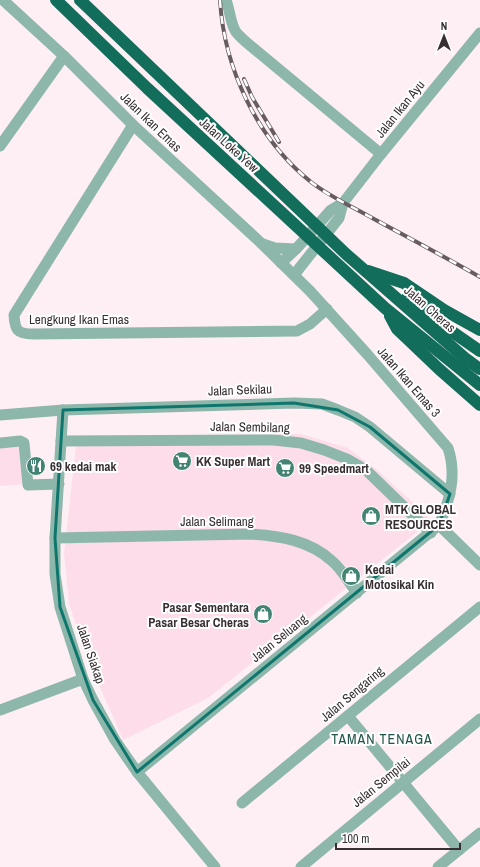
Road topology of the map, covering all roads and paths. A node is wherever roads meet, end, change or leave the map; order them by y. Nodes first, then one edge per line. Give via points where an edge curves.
1 (3, 0) edge
2 (56, 0) edge
3 (80, 0) edge
4 (229, 2) edge
5 (480, 33) edge
6 (64, 56) junction
7 (133, 125) junction
8 (0, 146) edge
9 (381, 154) junction
10 (343, 203) junction
11 (260, 242) junction
12 (296, 249) junction
13 (307, 259) junction
14 (281, 263) junction
15 (363, 269) junction
16 (294, 275) junction
17 (310, 291) junction
18 (385, 308) junction
19 (327, 309) junction
20 (480, 330) edge
21 (480, 351) edge
22 (480, 370) edge
23 (480, 385) edge
24 (480, 405) edge
25 (63, 410) junction
26 (0, 415) edge
27 (61, 440) junction
28 (0, 443) edge
29 (58, 484) junction
30 (450, 494) junction
31 (435, 529) junction
32 (55, 538) junction
33 (480, 565) edge
34 (357, 593) junction
35 (480, 607) edge
36 (83, 679) junction
37 (0, 710) edge
38 (348, 716) junction
39 (480, 719) edge
40 (137, 772) junction
41 (403, 783) junction
42 (242, 803) dead end
43 (480, 833) edge
44 (459, 850) junction
45 (440, 866) edge
46 (215, 867) edge
47 (301, 867) edge

1 - 6 street, Jalan Ikan Emas
2 - 18 highway, Jalan Loke Yew via 146,88
3 - 15 highway, Jalan Loke Yew
4 - 9 street via 232,24 237,33
5 - 9 street, Jalan Ikan Ayu
6 - 7 street, Jalan Ikan Emas
6 - 8 street
7 - 11 street, Jalan Ikan Emas
7 - 19 street, Lengkung Ikan Emas via 14,315 15,327 19,332 34,334 298,331
9 - 10 street, Jalan Ikan Ayu
10 - 12 street, Jalan Ikan Ayu via 331,210
10 - 13 street, Jalan Ikan Ayu via 339,218
11 - 12 street via 275,248
11 - 14 street, Jalan Ikan Emas
12 - 14 street, Jalan Ikan Ayu
13 - 16 street, Jalan Ikan Ayu
13 - 17 street via 304,271
14 - 16 street, Jalan Ikan Emas
15 - 20 highway via 404,282 444,310
15 - 21 highway
15 - 22 highway, Jalan Cheras
16 - 17 street, Jalan Ikan Emas 3
17 - 19 street, Jalan Ikan Emas 3
18 - 23 highway, Jalan Cheras
18 - 24 highway via 397,329
19 - 30 street, Jalan Ikan Emas 3 via 448,448 453,480
25 - 26 street, Jalan Sekilau
25 - 27 street, Jalan Siakap
25 - 30 street, Jalan Sekilau via 322,404 370,427
27 - 29 street, Jalan Siakap
27 - 31 street, Jalan Sembilang via 266,440 301,443 347,459 366,470
28 - 29 street via 24,443 28,485
29 - 32 street, Jalan Siakap
30 - 31 street, Jalan Ikan Emas 3
31 - 33 street, Jalan Sembilang
31 - 34 street, Jalan Seluang
32 - 34 street, Jalan Selimang via 250,534 277,536 322,552
32 - 36 street, Jalan Siakap via 55,574 60,607
34 - 40 street, Jalan Seluang
35 - 38 street, Jalan Sengaring
36 - 37 street
36 - 40 street, Jalan Siakap via 115,740
38 - 41 street
38 - 42 street, Jalan Sengaring
39 - 41 street, Jalan Sempilai
40 - 46 street, Jalan Siakap
41 - 44 street
41 - 47 street, Jalan Sempilai
43 - 44 street
44 - 45 street

